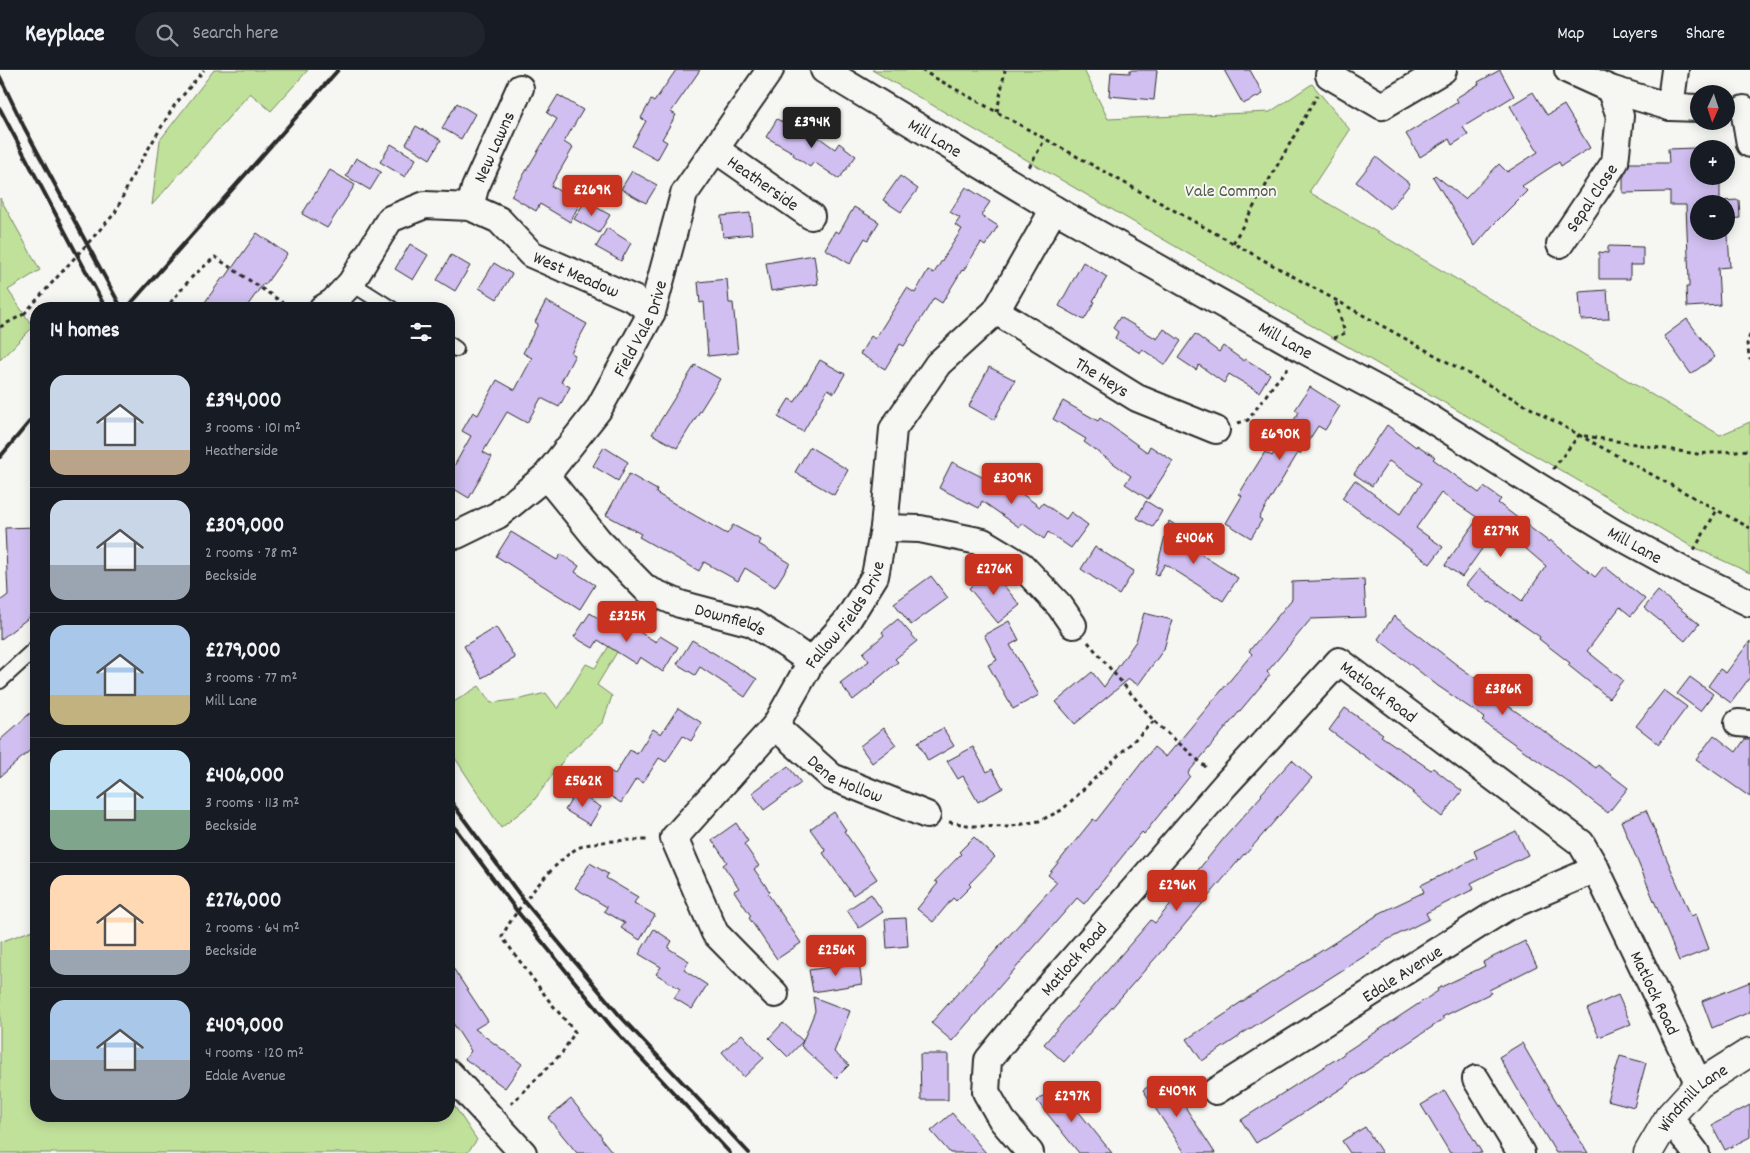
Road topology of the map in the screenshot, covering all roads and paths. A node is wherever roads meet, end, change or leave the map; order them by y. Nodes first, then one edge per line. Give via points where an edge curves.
1 (204, 70) edge
2 (770, 70) edge
3 (824, 70) edge
4 (920, 70) edge
5 (1005, 70) edge
6 (1444, 70) edge
7 (1568, 70) edge
8 (1675, 70) edge
9 (1329, 76) joint
10 (520, 88) dead end
11 (1610, 89) junction
12 (1670, 107) junction
13 (1690, 108) edge
14 (1740, 109) edge
15 (997, 112) junction
16 (1045, 139) junction
17 (1750, 144) edge
18 (716, 149) junction
19 (1018, 186) junction
20 (470, 207) junction
21 (1054, 209) junction
22 (811, 216) dead end
23 (1233, 244) junction
24 (1560, 244) dead end
25 (351, 283) junction
26 (35, 302) edge
27 (170, 302) edge
28 (282, 302) edge
29 (333, 302) edge
30 (381, 302) edge
31 (30, 307) edge
32 (996, 310) junction
33 (652, 312) junction
34 (0, 327) edge
35 (1750, 335) edge
36 (1750, 360) edge
37 (1216, 430) dead end
38 (1579, 435) junction
39 (1750, 450) edge
40 (546, 476) junction
41 (1539, 487) junction
42 (1717, 510) junction
43 (884, 528) junction
44 (1750, 528) edge
45 (455, 534) edge
46 (1682, 570) junction
47 (1750, 603) edge
48 (1073, 624) joint
49 (30, 653) edge
50 (811, 662) junction
51 (0, 680) edge
52 (1154, 721) junction
53 (775, 726) junction
54 (1225, 785) junction
55 (927, 815) joint
56 (674, 838) junction
57 (1596, 869) junction
58 (775, 994) dead end
59 (1750, 1052) edge
60 (1476, 1079) dead end
61 (455, 1081) edge
62 (1699, 1084) junction
63 (1216, 1092) dead end
64 (1669, 1117) junction
65 (493, 1122) junction
66 (523, 1153) edge
67 (1030, 1153) edge
68 (1521, 1153) edge
69 (1648, 1153) edge
70 (1696, 1153) edge

1 - 26 path, bridge via 174,106 134,172 115,214
2 - 18 street, Field Vale Drive
3 - 19 street, Mill Lane
4 - 15 path
5 - 15 path
6 - 9 street via 1382,106
7 - 11 street
8 - 12 street
9 - 23 path
10 - 20 street, New Lawns via 474,188
11 - 12 street
11 - 24 street, Sepal Close via 1620,116 1615,162
12 - 13 street
14 - 17 street
15 - 16 path
16 - 19 path
16 - 23 path
18 - 22 street, Heatherside
18 - 33 street, Field Vale Drive via 684,194
19 - 21 street, Mill Lane
20 - 25 street, West Meadow via 426,205 390,219
20 - 33 street, West Meadow via 499,220 531,254 634,299
21 - 32 street, Fallow Fields Drive
21 - 41 street, Mill Lane via 1420,412
23 - 38 path
25 - 29 street, West Meadow
25 - 30 lane
27 - 28 path via 214,257
31 - 34 path, bridge
32 - 37 street, The Heys via 1137,398
32 - 43 street, Fallow Fields Drive via 938,364 893,429
33 - 40 street, Field Vale Drive via 598,410
35 - 36 path via 1747,344
38 - 39 path via 1697,454
38 - 41 path
38 - 42 path
40 - 45 street, Field Vale Drive via 498,515
40 - 50 street, Downfields via 598,540 646,589 680,604 752,623
41 - 46 street, Mill Lane
42 - 44 path
42 - 46 path
43 - 48 street via 920,530 983,542 1021,565
43 - 50 street, Fallow Fields Drive via 875,576 847,621
46 - 47 street, Mill Lane
48 - 52 path
49 - 51 lane
50 - 53 street, Fallow Fields Drive
52 - 54 path
52 - 55 path via 1062,810 1039,820 1007,827 973,826
53 - 55 street, Dene Hollow via 832,777
53 - 56 street, Fallow Fields Drive
54 - 57 street, Matlock Road via 1339,660 1581,843
54 - 67 street, Matlock Road via 988,1060 986,1092 1002,1120
56 - 58 street via 715,933
56 - 65 path via 622,840 579,847 555,864 507,924 502,937 575,1032 562,1053
57 - 62 street, Matlock Road
57 - 63 street, Edale Avenue via 1505,908
59 - 62 street, Windmill Lane
60 - 68 street
61 - 65 street
62 - 64 street, Windmill Lane
64 - 69 street, Windmill Lane
64 - 70 street
65 - 66 street

